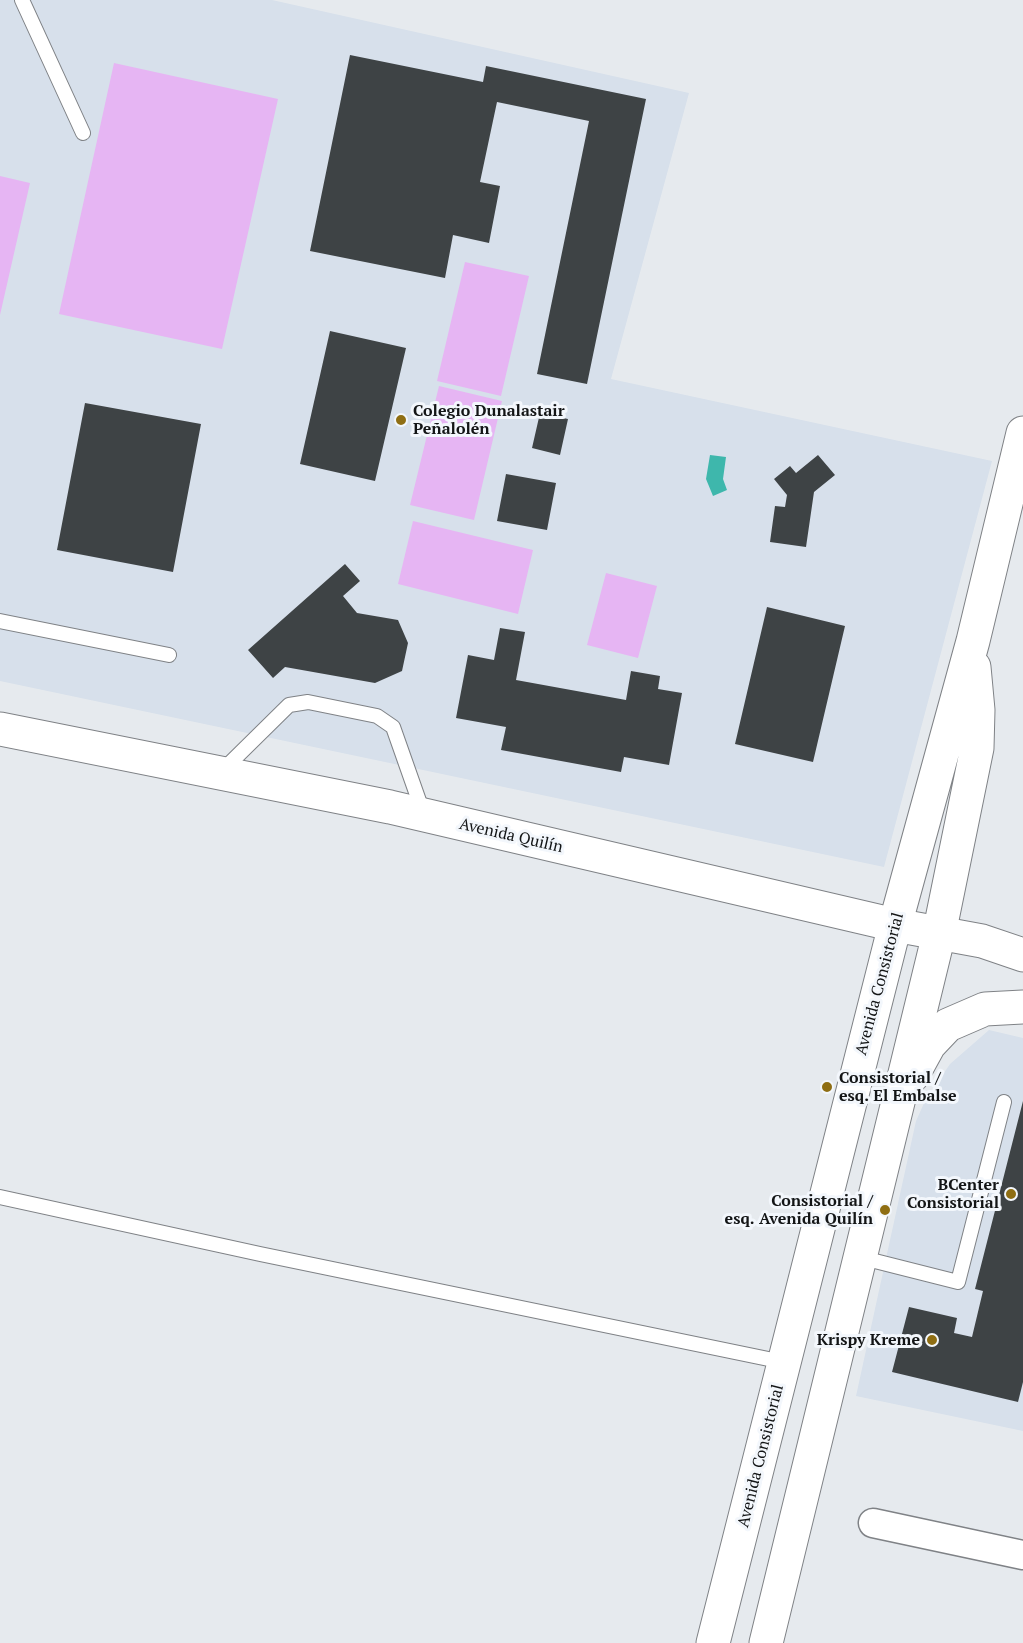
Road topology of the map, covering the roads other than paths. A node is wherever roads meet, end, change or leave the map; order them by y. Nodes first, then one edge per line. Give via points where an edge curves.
1 (22, 0) edge
2 (83, 133) dead end
3 (1023, 433) edge
4 (0, 621) edge
5 (973, 641) junction
6 (169, 655) dead end
7 (0, 729) edge
8 (220, 772) junction
9 (424, 815) junction
10 (895, 925) junction
11 (939, 934) junction
12 (1022, 955) edge
13 (1023, 1007) edge
14 (1004, 1102) dead end
15 (896, 1104) junction
16 (0, 1197) edge
17 (859, 1257) junction
18 (783, 1362) junction
19 (751, 1495) junction
20 (797, 1511) junction
21 (873, 1523) dead end
22 (1023, 1555) edge
23 (715, 1643) edge
24 (750, 1643) edge
25 (766, 1643) edge

1 - 2 lane
3 - 5 main road, Avenida Consistorial
4 - 6 lane
5 - 10 main road, Avenida Consistorial
5 - 11 main road, Avenida Consistorial via 977,748
7 - 8 main road, Avenida Quilín
8 - 9 main road, Avenida Quilín
8 - 9 lane via 289,705 308,702 377,716 393,727
9 - 10 main road, Avenida Quilín
10 - 11 main road, Avenida Quilín
10 - 18 main road, Avenida Consistorial
11 - 12 main road, Avenida Quilín
11 - 15 main road, Avenida Consistorial
13 - 15 main road via 985,1009 948,1025 929,1046
14 - 17 lane via 958,1282
15 - 17 main road, Avenida Consistorial
16 - 18 lane
17 - 20 main road, Avenida Consistorial
18 - 19 main road, Avenida Consistorial
19 - 20 main road via 771,1512
19 - 23 main road, Avenida Consistorial
20 - 25 main road, Avenida Consistorial
21 - 22 street
23 - 24 main road via 741,1638

